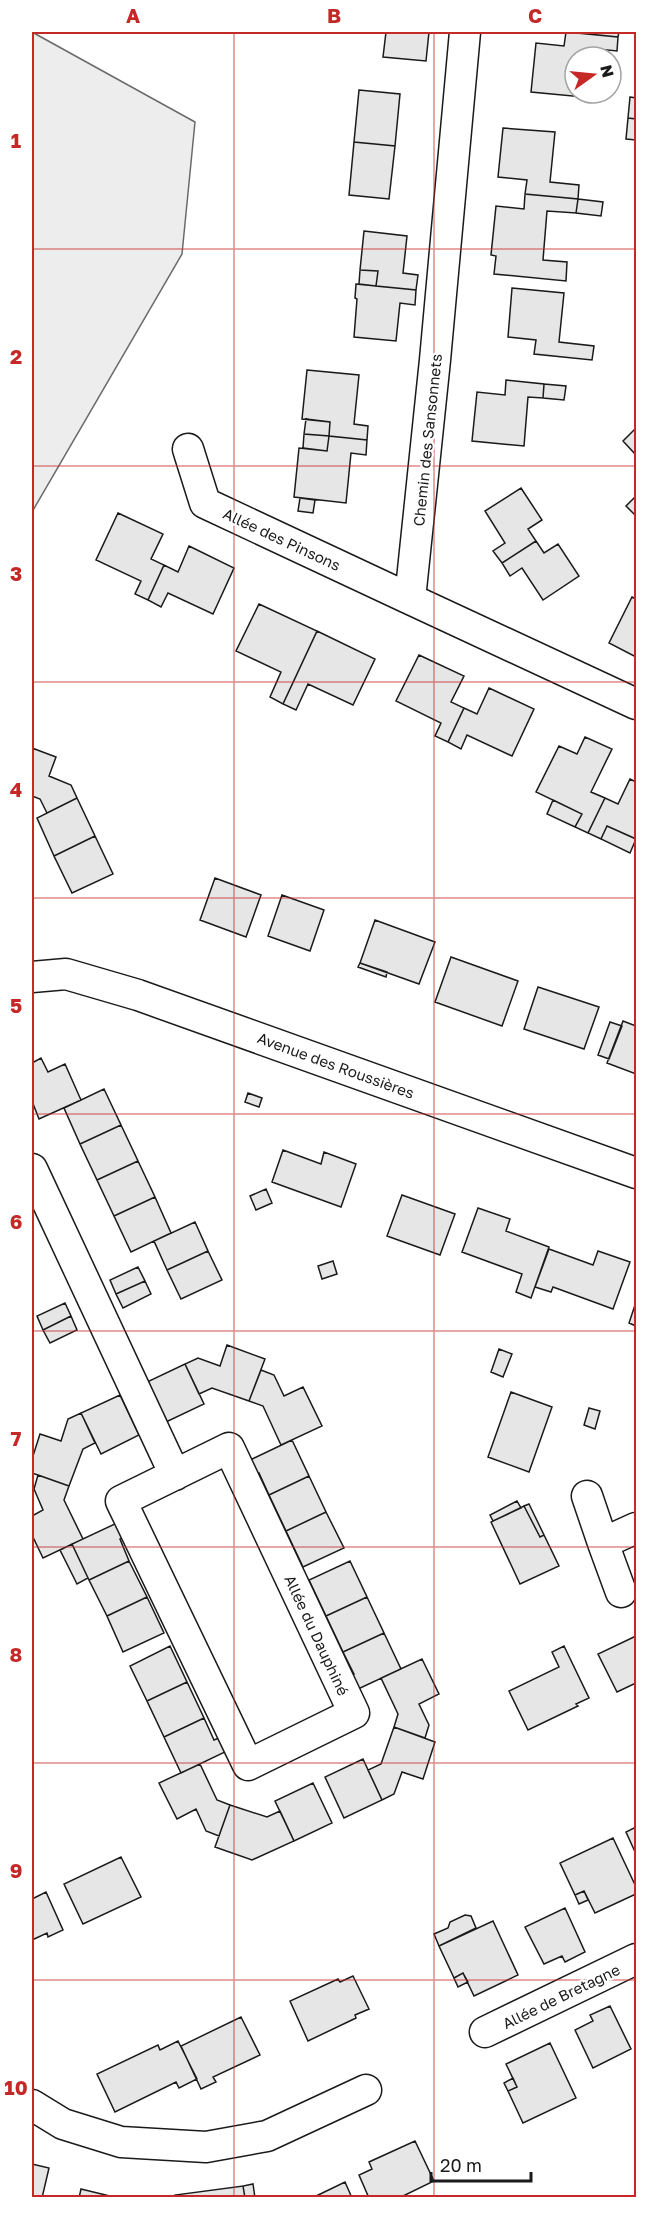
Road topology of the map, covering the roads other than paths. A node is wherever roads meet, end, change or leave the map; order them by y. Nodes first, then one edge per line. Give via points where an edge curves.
1 (465, 32) edge
2 (189, 448) dead end
3 (410, 599) junction
4 (636, 704) edge
5 (32, 977) edge
6 (32, 1169) edge
7 (636, 1173) edge
8 (175, 1475) junction
9 (587, 1496) dead end
10 (636, 1528) edge
11 (603, 1543) junction
12 (621, 1592) dead end
13 (636, 1959) edge
14 (485, 2032) dead end
15 (366, 2090) dead end
16 (32, 2105) edge

1 - 3 street, Chemin des Sansonnets
2 - 3 street, Allée des Pinsons via 205,503
3 - 4 street
5 - 7 street, Avenue des Roussières via 66,974 138,995
6 - 8 street
8 - 8 street, Allée du Dauphiné via 122,1501 248,1765 354,1713 229,1448
9 - 11 street
10 - 11 street
11 - 12 street
13 - 14 street, Allée de Bretagne
15 - 16 street via 267,2136 206,2147 121,2142 63,2124

